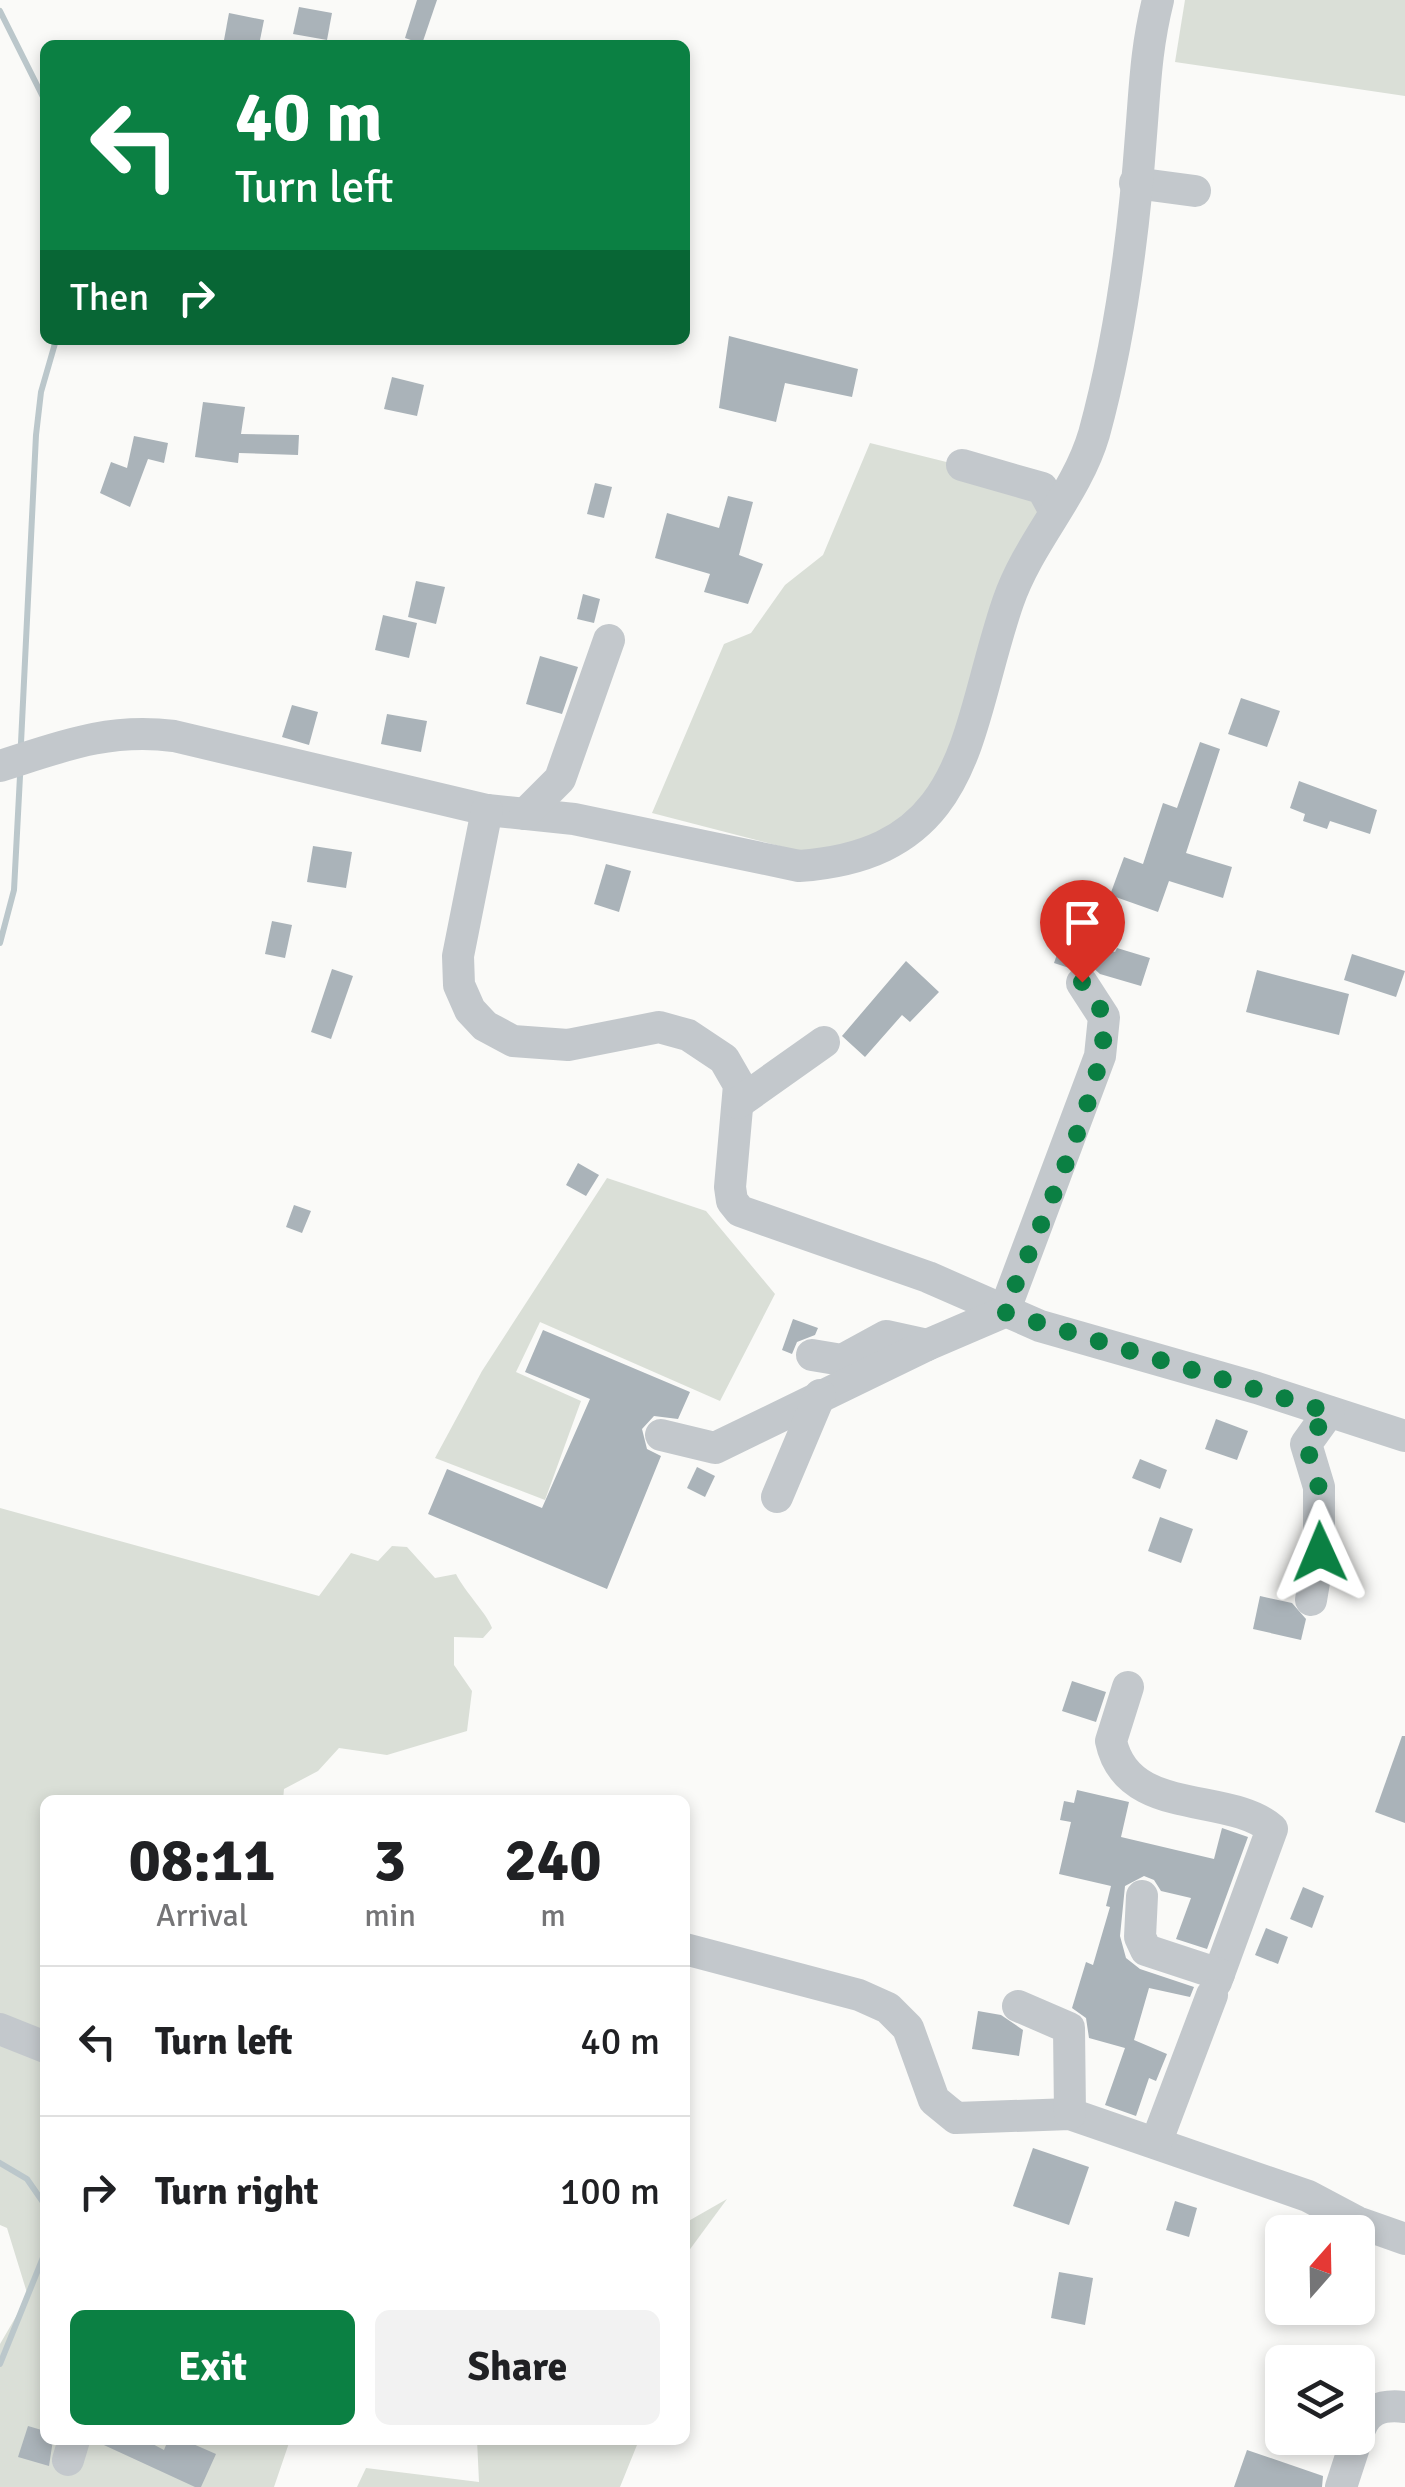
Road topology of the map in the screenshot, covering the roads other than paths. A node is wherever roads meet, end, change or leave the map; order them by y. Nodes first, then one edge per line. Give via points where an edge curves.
1 (1158, 0) edge
2 (1135, 182) junction
3 (1195, 191) dead end
4 (962, 465) dead end
5 (1054, 510) junction
6 (609, 640) dead end
7 (0, 766) edge
8 (487, 810) junction
9 (526, 814) junction
10 (1082, 982) dead end
11 (824, 1042) dead end
12 (738, 1103) junction
13 (1004, 1312) junction
14 (927, 1344) junction
15 (812, 1355) dead end
16 (820, 1395) junction
17 (1329, 1412) junction
18 (661, 1434) dead end
19 (1405, 1436) edge
20 (777, 1497) dead end
21 (1311, 1600) dead end
22 (1128, 1687) dead end
23 (1142, 1896) dead end
24 (690, 1949) edge
25 (1216, 1984) junction
26 (1018, 2006) dead end
27 (0, 2029) edge
28 (40, 2045) edge
29 (1070, 2114) junction
30 (1156, 2143) junction
31 (1405, 2238) edge
32 (1405, 2407) edge
33 (1375, 2409) edge
34 (1351, 2455) edge
35 (1341, 2487) edge

1 - 2 street via 1144,54
2 - 3 street
2 - 5 street via 1093,436
4 - 5 street via 1042,488
5 - 9 street via 1018,574 954,778 935,806 894,840 836,864 799,866
6 - 9 street via 560,780
7 - 8 street via 130,731
8 - 9 street
8 - 12 street via 458,956 459,985 470,1010 513,1041 568,1046 658,1027 688,1035 724,1059 739,1085
10 - 13 street via 1104,1017 1100,1056
11 - 12 street
12 - 13 street via 730,1187 740,1211 928,1277
13 - 14 street
13 - 17 street
14 - 15 street via 886,1336 842,1360
14 - 16 street
16 - 18 street via 715,1448
16 - 20 street
17 - 19 street
17 - 21 street via 1306,1444 1319,1488 1320,1552
22 - 25 street via 1111,1741 1126,1774 1154,1791 1272,1829
23 - 25 street via 1140,1937 1146,1950
24 - 29 street via 888,2008 908,2028 934,2100 956,2118
25 - 30 street
26 - 29 street via 1070,2028
27 - 28 street
29 - 30 street
30 - 31 street
32 - 33 street
34 - 35 street

